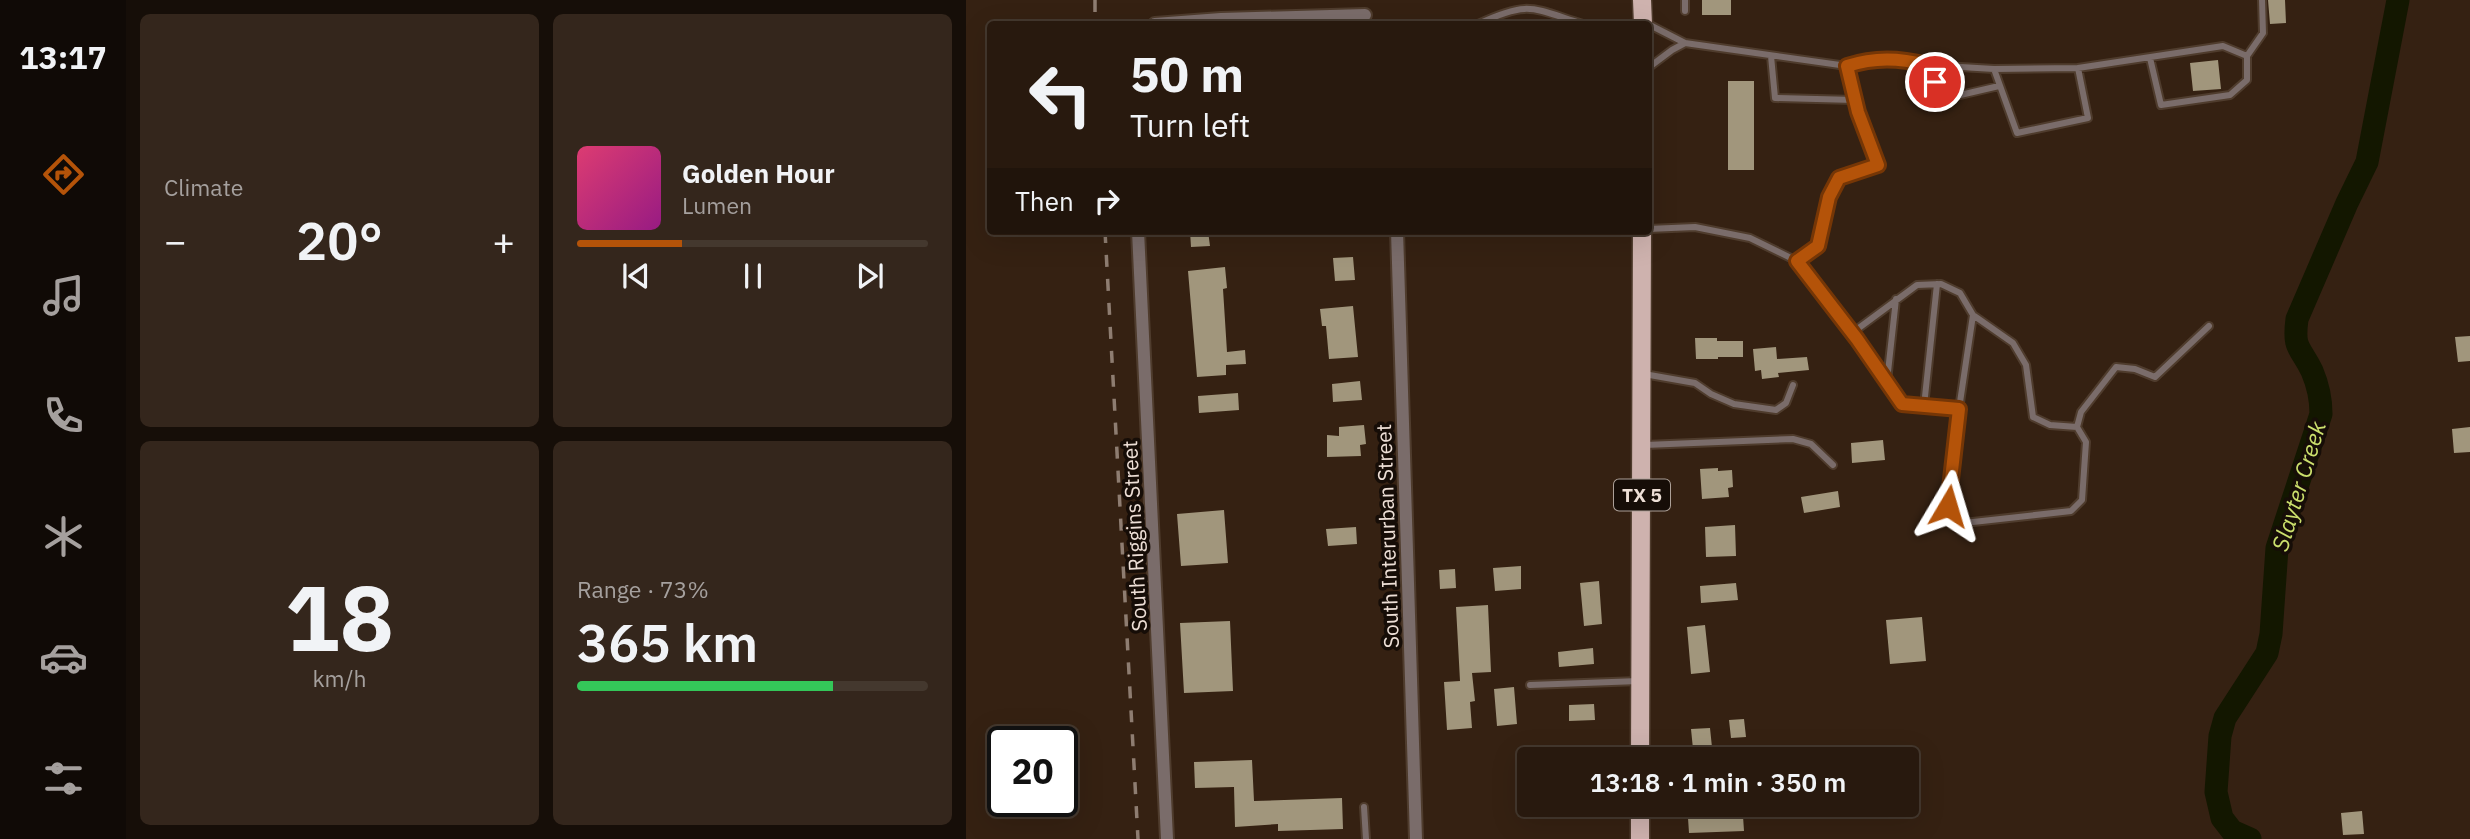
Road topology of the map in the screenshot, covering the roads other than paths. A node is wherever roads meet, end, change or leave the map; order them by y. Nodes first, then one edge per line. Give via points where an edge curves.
1 (1642, 0) edge
2 (1685, 0) edge
3 (2262, 0) edge
4 (1685, 11) dead end
5 (1365, 15) dead end
6 (1195, 21) edge
7 (1483, 21) edge
8 (1575, 21) edge
9 (1643, 21) edge
10 (1652, 27) edge
11 (1685, 43) junction
12 (1771, 55) junction
13 (2247, 56) junction
14 (2150, 58) junction
15 (1652, 65) edge
16 (1927, 65) junction
17 (1847, 66) junction
18 (2078, 68) junction
19 (1994, 69) junction
20 (1999, 86) junction
21 (1855, 100) junction
22 (1652, 229) edge
23 (1138, 235) edge
24 (1397, 235) edge
25 (1642, 235) edge
26 (1797, 261) junction
27 (1937, 284) junction
28 (1896, 299) junction
29 (1973, 315) junction
30 (2209, 326) dead end
31 (1852, 333) junction
32 (1643, 374) junction
33 (1887, 380) junction
34 (1793, 385) dead end
35 (1924, 406) junction
36 (1959, 409) junction
37 (2077, 427) junction
38 (1643, 445) junction
39 (1833, 465) dead end
40 (1641, 680) junction
41 (1530, 685) dead end
42 (1640, 747) edge
43 (1364, 807) dead end
44 (1640, 817) edge
45 (1167, 839) edge
46 (1366, 839) edge
47 (1416, 839) edge
48 (1640, 839) edge

1 - 9 main road
2 - 4 lane
3 - 13 lane via 2263,33
5 - 6 street
7 - 8 lane via 1508,6 1529,4
10 - 11 lane
11 - 12 lane
11 - 15 lane
12 - 17 lane
12 - 21 lane via 1774,98
13 - 14 lane via 2223,46
13 - 14 lane via 2246,80 2230,95 2161,105
14 - 18 lane
16 - 17 lane via 1902,58
16 - 19 lane
16 - 20 lane via 1943,99
17 - 21 lane
18 - 19 lane
18 - 20 lane via 2088,118 2017,133
19 - 20 lane
21 - 26 lane via 1878,165 1839,178 1829,197 1818,246
22 - 26 lane via 1695,227 1750,238
23 - 45 street, South Riggins Street
24 - 47 street, South Interurban Street
25 - 32 main road, TX 5
26 - 31 lane
27 - 28 lane via 1917,285
27 - 29 lane via 1960,293
27 - 35 lane
28 - 31 lane
28 - 33 lane
29 - 36 lane
29 - 37 lane via 2013,343 2026,365 2033,417 2050,425
30 - 37 lane via 2155,377 2116,367 2081,412
31 - 33 lane
32 - 34 lane via 1695,383 1734,404 1776,411 1786,403
32 - 38 main road, TX 5
33 - 35 lane via 1902,404
35 - 36 lane
36 - 37 lane via 1948,506 1964,523 2071,512 2082,500 2086,442
38 - 39 lane via 1793,439 1811,444
38 - 40 main road, TX 5
40 - 41 lane
40 - 42 main road, TX 5
43 - 46 lane
44 - 48 main road

